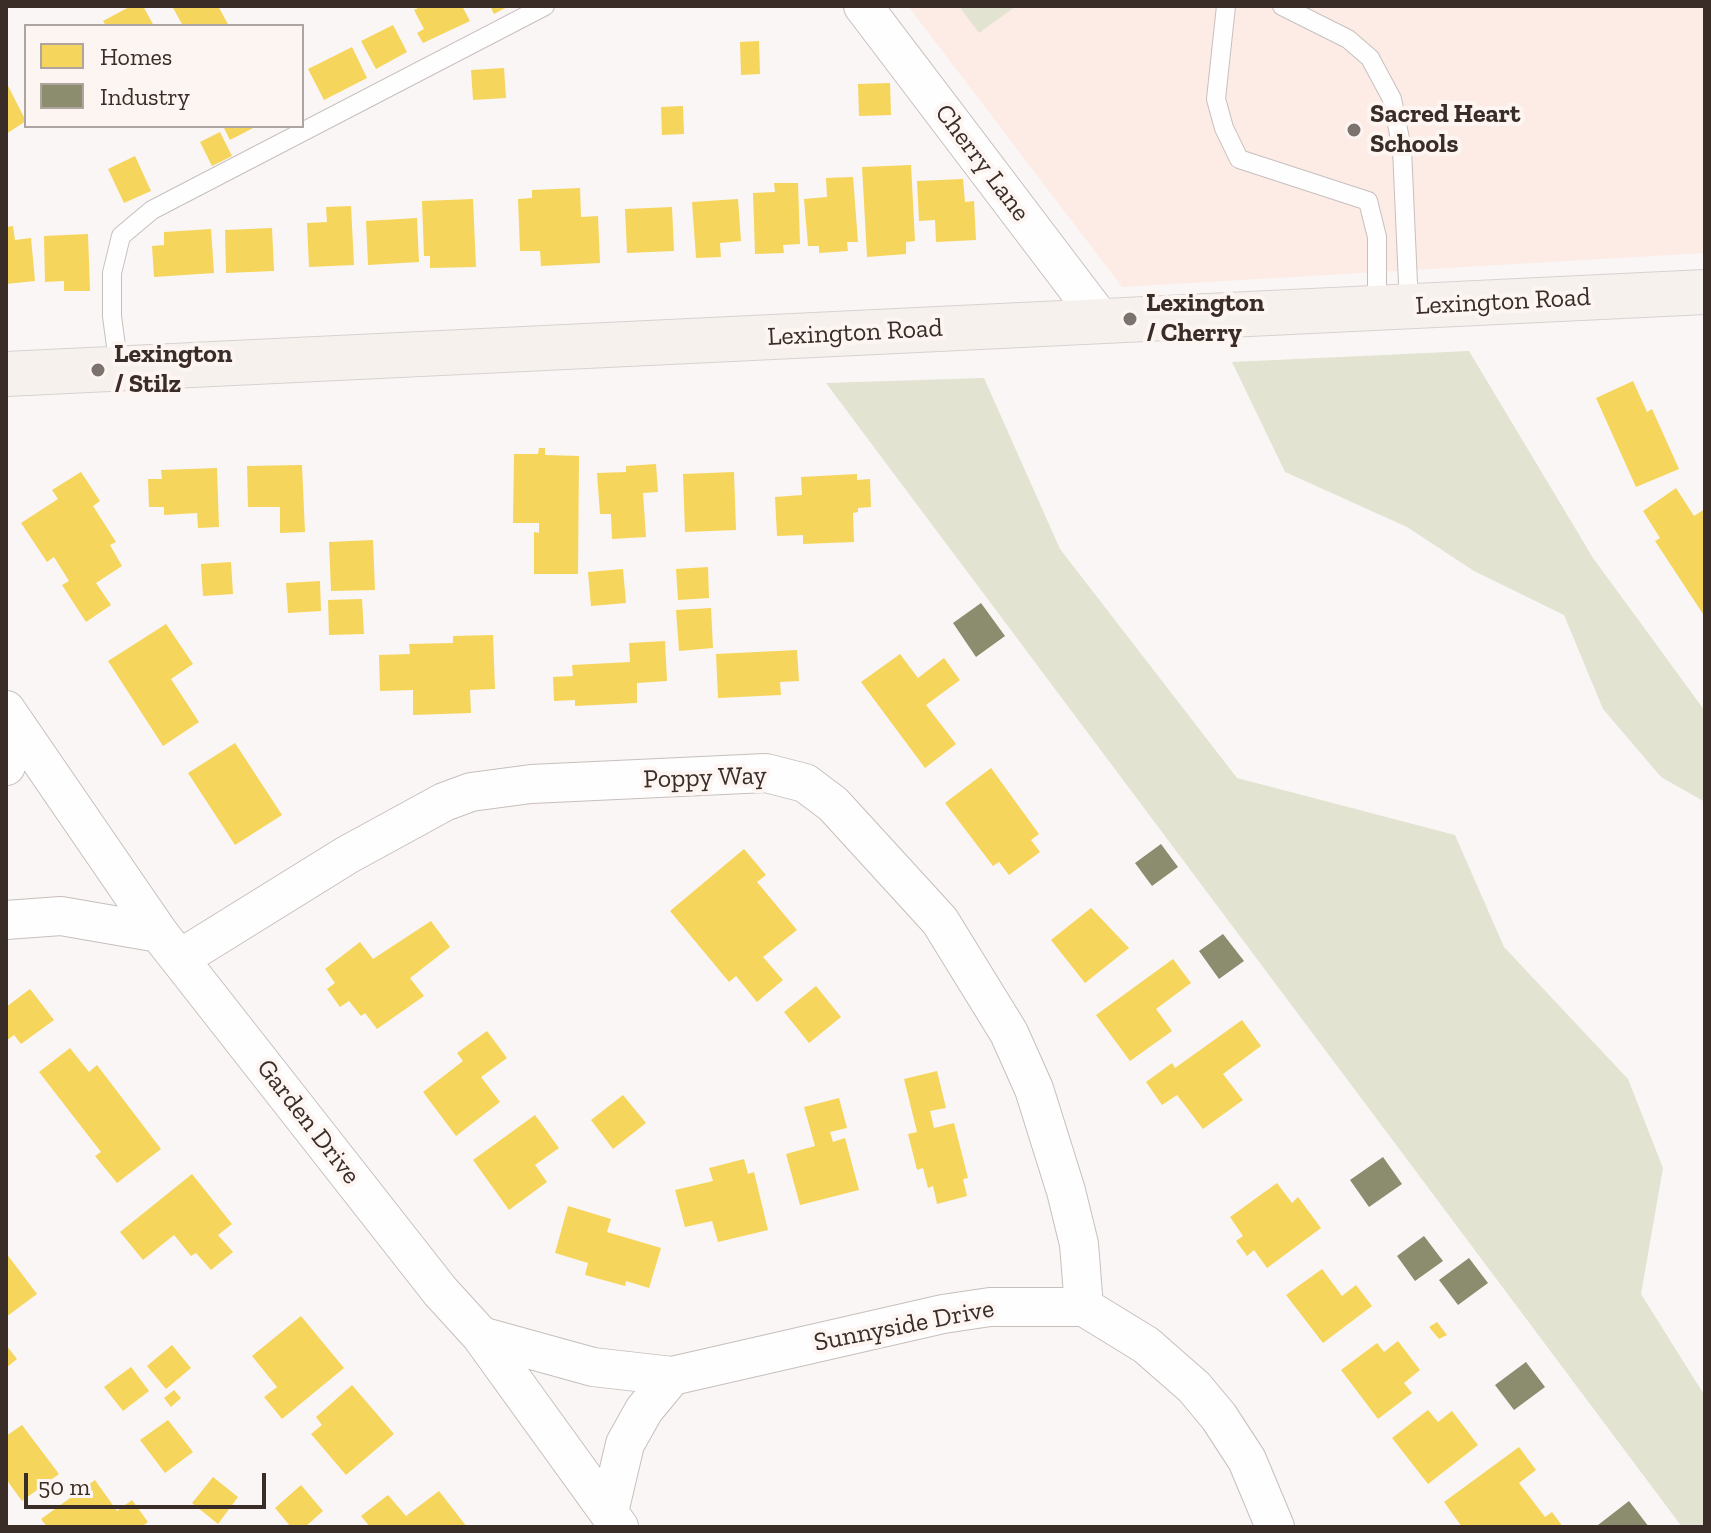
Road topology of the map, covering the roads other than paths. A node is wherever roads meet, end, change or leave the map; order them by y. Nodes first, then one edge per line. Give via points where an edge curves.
1 (545, 6) edge
2 (863, 6) edge
3 (1226, 6) edge
4 (1282, 6) edge
5 (1705, 292) edge
6 (1393, 307) junction
7 (1102, 321) junction
8 (119, 369) junction
9 (6, 374) edge
10 (10, 716) edge
11 (6, 766) edge
12 (6, 920) edge
13 (170, 945) junction
14 (1084, 1307) junction
15 (481, 1336) junction
16 (672, 1376) junction
17 (614, 1520) edge
18 (1275, 1527) edge

1 - 8 lane via 152,210 121,236 112,273
2 - 7 street, Cherry Lane
3 - 6 lane via 1216,99 1239,159 1368,201
4 - 6 lane via 1348,39 1370,58 1392,99 1402,149
5 - 6 main road, Lexington Road
6 - 7 main road, Lexington Road
7 - 8 main road, Lexington Road
8 - 9 main road, Lexington Road
10 - 11 street
10 - 13 street, Garden Drive
12 - 13 street via 61,916
13 - 14 street, Poppy Way via 471,792 531,784 766,773 805,783 833,804 930,909 1009,1033 1034,1089 1066,1191 1079,1244
13 - 15 street, Garden Drive via 440,1291
14 - 16 street, Sunnyside Drive via 1005,1306 943,1314
14 - 18 street via 1146,1345 1194,1387 1247,1460
15 - 16 street, Sunnyside Drive via 593,1367
15 - 17 street, Garden Drive
16 - 17 street via 625,1444

